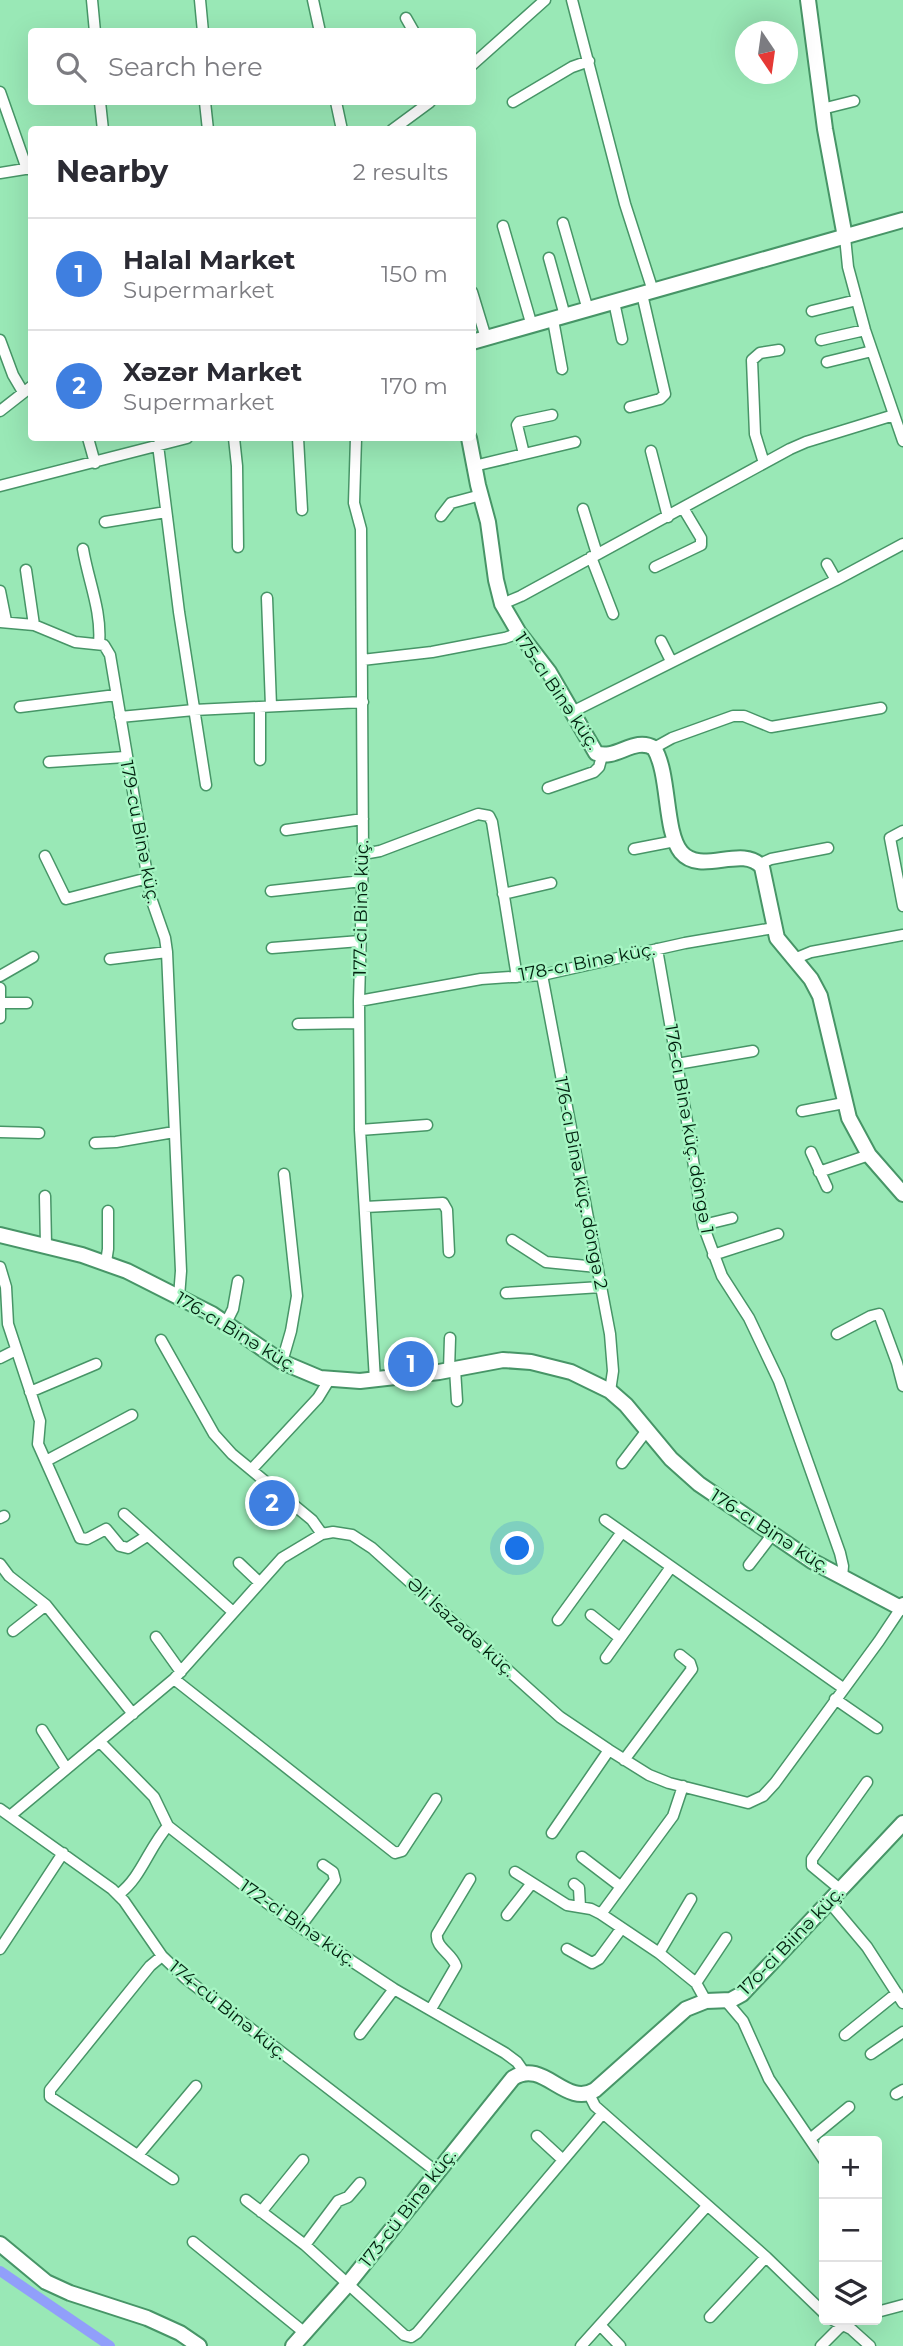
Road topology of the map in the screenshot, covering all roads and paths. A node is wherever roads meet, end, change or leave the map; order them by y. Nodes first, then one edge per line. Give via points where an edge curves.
1 (92, 0) edge
2 (200, 0) edge
3 (313, 0) edge
4 (545, 0) edge
5 (572, 0) edge
6 (807, 0) edge
7 (406, 18) dead end
8 (95, 28) edge
9 (203, 28) edge
10 (319, 28) edge
11 (412, 28) edge
12 (476, 61) edge
13 (589, 61) junction
14 (0, 92) edge
15 (854, 101) dead end
16 (513, 102) dead end
17 (100, 105) edge
18 (205, 105) edge
19 (336, 105) edge
20 (426, 105) edge
21 (822, 109) junction
22 (103, 126) edge
23 (208, 126) edge
24 (340, 126) edge
25 (397, 126) edge
26 (28, 166) edge
27 (28, 169) edge
28 (0, 173) edge
29 (903, 220) edge
30 (563, 223) dead end
31 (503, 226) dead end
32 (845, 237) junction
33 (549, 258) dead end
34 (647, 292) junction
35 (857, 300) junction
36 (614, 302) junction
37 (588, 310) junction
38 (813, 312) dead end
39 (559, 318) junction
40 (476, 319) edge
41 (531, 326) junction
42 (865, 330) junction
43 (0, 340) edge
44 (479, 340) edge
45 (622, 340) dead end
46 (821, 340) dead end
47 (779, 350) dead end
48 (872, 351) junction
49 (827, 362) dead end
50 (562, 369) dead end
51 (27, 389) edge
52 (630, 407) dead end
53 (0, 411) edge
54 (552, 415) dead end
55 (894, 415) junction
56 (89, 441) edge
57 (175, 441) edge
58 (234, 441) edge
59 (298, 441) edge
60 (356, 441) edge
61 (470, 441) edge
62 (903, 441) edge
63 (575, 442) dead end
64 (158, 445) junction
65 (651, 451) dead end
66 (524, 454) junction
67 (95, 463) junction
68 (764, 463) junction
69 (474, 466) junction
70 (0, 486) edge
71 (481, 495) junction
72 (683, 508) junction
73 (583, 509) dead end
74 (302, 510) dead end
75 (166, 512) junction
76 (441, 516) dead end
77 (668, 517) junction
78 (105, 522) dead end
79 (903, 544) edge
80 (238, 547) dead end
81 (83, 549) dead end
82 (594, 556) junction
83 (827, 564) dead end
84 (656, 568) dead end
85 (26, 570) dead end
86 (836, 580) junction
87 (0, 591) edge
88 (267, 598) dead end
89 (502, 604) junction
90 (613, 614) dead end
91 (3, 622) edge
92 (34, 625) junction
93 (519, 633) junction
94 (661, 640) dead end
95 (99, 643) junction
96 (362, 660) junction
97 (671, 661) junction
98 (116, 695) junction
99 (363, 702) junction
100 (266, 706) junction
101 (20, 707) dead end
102 (881, 708) dead end
103 (194, 710) junction
104 (572, 712) junction
105 (120, 717) junction
106 (654, 748) junction
107 (603, 756) junction
108 (125, 757) junction
109 (260, 760) dead end
110 (49, 762) dead end
111 (206, 785) dead end
112 (548, 788) dead end
113 (363, 819) junction
114 (286, 830) dead end
115 (903, 831) edge
116 (675, 841) junction
117 (828, 848) dead end
118 (634, 849) dead end
119 (363, 854) junction
120 (45, 856) dead end
121 (760, 864) junction
122 (148, 878) junction
123 (362, 881) junction
124 (551, 883) dead end
125 (271, 891) dead end
126 (503, 894) junction
127 (903, 906) edge
128 (774, 928) junction
129 (903, 934) edge
130 (360, 941) junction
131 (272, 948) dead end
132 (657, 949) junction
133 (167, 952) junction
134 (33, 957) dead end
135 (110, 959) dead end
136 (794, 959) junction
137 (542, 975) junction
138 (0, 976) edge
139 (517, 977) junction
140 (0, 988) edge
141 (359, 1002) junction
142 (1, 1003) edge
143 (27, 1003) dead end
144 (0, 1018) edge
145 (359, 1023) junction
146 (299, 1024) dead end
147 (753, 1051) dead end
148 (677, 1064) junction
149 (844, 1103) junction
150 (803, 1111) dead end
151 (427, 1125) dead end
152 (360, 1130) junction
153 (0, 1132) edge
154 (174, 1132) junction
155 (39, 1133) dead end
156 (95, 1143) dead end
157 (811, 1152) dead end
158 (869, 1155) junction
159 (819, 1172) junction
160 (284, 1174) dead end
161 (827, 1187) dead end
162 (903, 1194) edge
163 (45, 1196) dead end
164 (365, 1207) junction
165 (108, 1211) dead end
166 (732, 1218) dead end
167 (703, 1225) junction
168 (778, 1234) dead end
169 (0, 1235) edge
170 (512, 1240) dead end
171 (46, 1245) junction
172 (449, 1252) dead end
173 (713, 1255) junction
174 (106, 1262) junction
175 (0, 1267) edge
176 (597, 1267) junction
177 (239, 1281) dead end
178 (601, 1287) junction
179 (506, 1293) dead end
180 (179, 1297) junction
181 (226, 1323) junction
182 (836, 1334) dead end
183 (450, 1338) dead end
184 (162, 1340) dead end
185 (16, 1350) junction
186 (0, 1358) edge
187 (282, 1362) junction
188 (96, 1364) dead end
189 (452, 1369) junction
190 (329, 1380) junction
191 (375, 1380) junction
192 (903, 1386) edge
193 (610, 1391) junction
194 (30, 1392) junction
195 (457, 1401) dead end
196 (132, 1415) dead end
197 (648, 1429) junction
198 (46, 1461) junction
199 (622, 1463) dead end
200 (252, 1469) junction
201 (124, 1514) dead end
202 (605, 1520) dead end
203 (622, 1532) junction
204 (322, 1534) junction
205 (772, 1535) junction
206 (147, 1536) junction
207 (239, 1563) dead end
208 (0, 1564) edge
209 (749, 1565) dead end
210 (671, 1567) junction
211 (842, 1577) junction
212 (259, 1582) junction
213 (46, 1605) junction
214 (902, 1606) edge
215 (233, 1612) junction
216 (591, 1615) dead end
217 (558, 1620) dead end
218 (13, 1631) dead end
219 (156, 1637) dead end
220 (620, 1638) junction
221 (680, 1655) dead end
222 (606, 1658) dead end
223 (177, 1676) junction
224 (843, 1688) junction
225 (835, 1699) junction
226 (133, 1714) junction
227 (877, 1728) dead end
228 (42, 1731) dead end
229 (100, 1742) junction
230 (608, 1751) junction
231 (624, 1760) junction
232 (66, 1768) junction
233 (867, 1782) dead end
234 (683, 1786) junction
235 (436, 1799) dead end
236 (0, 1809) edge
237 (10, 1816) junction
238 (903, 1823) edge
239 (168, 1826) junction
240 (552, 1833) dead end
241 (63, 1853) junction
242 (582, 1857) dead end
243 (323, 1865) dead end
244 (515, 1872) dead end
245 (470, 1879) dead end
246 (532, 1883) junction
247 (574, 1884) dead end
248 (620, 1886) junction
249 (841, 1890) junction
250 (119, 1894) junction
251 (691, 1899) dead end
252 (830, 1903) junction
253 (580, 1907) junction
254 (601, 1914) junction
255 (507, 1915) dead end
256 (299, 1927) junction
257 (621, 1929) junction
258 (726, 1938) dead end
259 (0, 1949) edge
260 (567, 1949) dead end
261 (659, 1953) junction
262 (162, 1956) junction
263 (696, 1983) junction
264 (394, 1989) junction
265 (897, 1993) junction
266 (706, 2001) junction
267 (726, 2001) junction
268 (903, 2003) edge
269 (431, 2009) junction
270 (903, 2032) edge
271 (360, 2034) dead end
272 (845, 2035) dead end
273 (871, 2053) dead end
274 (524, 2072) junction
275 (197, 2086) dead end
276 (589, 2094) junction
277 (849, 2107) dead end
278 (603, 2113) junction
279 (537, 2136) dead end
280 (810, 2139) junction
281 (819, 2153) edge
282 (138, 2155) junction
283 (303, 2160) dead end
284 (563, 2160) junction
285 (437, 2172) junction
286 (173, 2179) dead end
287 (360, 2183) dead end
288 (246, 2200) dead end
289 (707, 2206) junction
290 (261, 2212) junction
291 (192, 2242) dead end
292 (0, 2244) edge
293 (305, 2245) junction
294 (766, 2257) junction
295 (348, 2284) junction
296 (903, 2305) edge
297 (819, 2308) edge
298 (882, 2311) edge
299 (710, 2317) dead end
300 (600, 2325) junction
301 (845, 2325) edge
302 (851, 2325) edge
303 (305, 2333) junction
304 (199, 2346) edge
305 (293, 2346) edge
306 (581, 2346) edge
307 (620, 2346) edge
308 (821, 2346) edge
309 (870, 2346) edge

1 - 8 street
2 - 9 street
3 - 10 street
4 - 12 street
5 - 13 street
6 - 21 street
7 - 11 street
13 - 16 street
13 - 34 street
14 - 26 street
15 - 21 street
17 - 22 street
18 - 23 street
19 - 24 street
20 - 25 street
21 - 32 street
27 - 28 street
29 - 32 street
30 - 37 street
31 - 41 street
32 - 34 street
32 - 35 street
33 - 39 street
34 - 36 street
34 - 52 street via 665,394
35 - 38 street
35 - 42 street
36 - 37 street
36 - 45 street
37 - 39 street
39 - 41 street
39 - 50 street
40 - 44 street
41 - 44 street
42 - 46 street
42 - 48 street
43 - 51 street via 13,375
47 - 68 street via 760,353 752,360 755,434
48 - 49 street
48 - 55 street
51 - 53 street
54 - 66 street via 519,422
55 - 62 street
55 - 68 street via 806,442
56 - 67 street
57 - 64 street
58 - 80 street
59 - 74 street
60 - 96 street, 177-ci Binə küç. via 354,503 361,529
61 - 69 street, 175-cı Binə küç.
63 - 66 street
64 - 67 street
64 - 75 street
65 - 77 street
66 - 69 street
67 - 70 street
68 - 72 street
69 - 71 street, 175-cı Binə küç.
71 - 76 street via 451,503
71 - 89 street, 175-cı Binə küç.
72 - 77 street
72 - 84 street via 701,545
73 - 82 street
75 - 78 street
75 - 103 street
77 - 82 street
79 - 86 street
81 - 95 street
82 - 89 street
82 - 90 street
83 - 86 street
85 - 92 street
86 - 97 street
87 - 91 street
88 - 100 street
89 - 93 street, 175-cı Binə küç.
91 - 92 street
92 - 95 street via 75,642
93 - 96 street via 432,652
93 - 104 street, 175-cı Binə küç.
94 - 97 street
95 - 98 street, 179-cu Binə küç. via 108,648
96 - 99 street, 177-ci Binə küç.
97 - 104 street
98 - 101 street
98 - 105 street, 179-cu Binə küç.
99 - 100 street
99 - 113 street, 177-ci Binə küç.
100 - 103 street
100 - 109 street
102 - 106 street via 771,727 733,716
103 - 105 street
103 - 111 street
104 - 107 street, 175-cı Binə küç. via 593,751
105 - 108 street, 179-cu Binə küç.
106 - 107 street, 175-cı Binə küç. via 641,744
106 - 116 street
107 - 112 street via 594,772
108 - 110 street
108 - 122 street, 179-cu Binə küç.
113 - 114 street
113 - 119 street, 177-ci Binə küç.
115 - 127 street via 890,838
116 - 118 street
116 - 121 street via 683,854 694,860 741,859
117 - 121 street
119 - 123 street, 177-ci Binə küç.
119 - 126 street via 485,814 492,822
120 - 122 street via 66,899
121 - 128 street
122 - 133 street, 179-cu Binə küç.
123 - 125 street
123 - 130 street, 177-ci Binə küç.
124 - 126 street
126 - 139 street
128 - 132 street, 178-cı Binə küç.
128 - 136 street
129 - 136 street
130 - 131 street
130 - 141 street, 177-ci Binə küç.
132 - 137 street, 178-cı Binə küç.
132 - 148 street, 176-cı Binə küç. döngə 1
133 - 135 street
133 - 154 street, 179-cu Binə küç.
134 - 138 street
136 - 149 street via 820,996
137 - 139 street, 178-cı Binə küç.
137 - 176 street, 176-cı Binə küç. döngə 2
139 - 141 street, 178-cı Binə küç. via 481,979
140 - 142 street
141 - 145 street, 177-ci Binə küç.
142 - 143 street
142 - 144 street
145 - 146 street
145 - 152 street, 177-ci Binə küç.
147 - 148 street
148 - 167 street, 176-cı Binə küç. döngə 1
149 - 150 street
149 - 158 street
151 - 152 street
152 - 164 street, 177-ci Binə küç.
153 - 155 street
154 - 156 street
154 - 180 street, 179-cu Binə küç.
157 - 159 street
158 - 159 street
158 - 162 street
159 - 161 street
160 - 187 street via 297,1296
163 - 171 street
164 - 172 street via 443,1203
164 - 191 street, 177-ci Binə küç.
165 - 174 street
166 - 167 street
167 - 173 street, 176-cı Binə küç. döngə 1
168 - 173 street
169 - 171 street, 176-cı Binə küç.
170 - 176 street via 546,1262
171 - 174 street, 176-cı Binə küç.
173 - 211 street, 176-cı Binə küç. döngə 1 via 779,1381 840,1553
174 - 180 street, 176-cı Binə küç.
175 - 185 street
176 - 178 street, 176-cı Binə küç. döngə 2
177 - 181 street
178 - 179 street
178 - 193 street, 176-cı Binə küç. döngə 2 via 610,1334
180 - 181 street, 176-cı Binə küç.
181 - 187 street, 176-cı Binə küç.
182 - 192 street via 879,1314
183 - 189 street
184 - 200 street via 214,1434
185 - 186 street
185 - 194 street
187 - 190 street, 176-cı Binə küç.
188 - 194 street
189 - 191 street, 176-cı Binə küç.
189 - 193 street, 176-cı Binə küç. via 503,1360 531,1362 571,1372
189 - 195 street
190 - 191 street, 176-cı Binə küç.
190 - 200 street
193 - 197 street, 176-cı Binə küç.
194 - 198 street via 40,1421 37,1439
196 - 198 street
197 - 199 street
197 - 205 street, 176-cı Binə küç. via 684,1472
198 - 206 street via 81,1539 106,1530 120,1546 128,1548
200 - 204 street
201 - 206 street
202 - 203 street
203 - 210 street
203 - 217 street
204 - 212 street via 282,1558
204 - 230 street, Əli İsazadə küç. via 343,1532 372,1548 560,1717
205 - 209 street
205 - 211 street, 176-cı Binə küç.
206 - 215 street
207 - 212 street
208 - 213 street
210 - 220 street
210 - 224 street
211 - 214 street, 176-cı Binə küç.
212 - 215 street
213 - 218 street
213 - 226 street
214 - 224 street, Əli İsazadə küç.
215 - 223 street
216 - 220 street
219 - 223 street
220 - 222 street
221 - 231 street via 692,1669
223 - 226 street
223 - 235 street via 198,1700 395,1853 402,1851
224 - 225 street, Əli İsazadə küç.
225 - 227 street
225 - 234 street, Əli İsazadə küç. via 775,1783 757,1800 748,1803
226 - 229 street
228 - 232 street
229 - 232 street
229 - 239 street, 172-ci Binə küç. via 154,1797
230 - 231 street, Əli İsazadə küç.
230 - 240 street
231 - 234 street, Əli İsazadə küç. via 657,1779
232 - 237 street
233 - 249 street via 811,1862
234 - 248 street via 673,1816
236 - 237 street, 174-cü Binə küç.
237 - 241 street, 174-cü Binə küç.
238 - 249 street, 17o-ci Biinə küç.
239 - 250 street
239 - 256 street, 172-ci Binə küç.
241 - 250 street, 174-cü Binə küç.
241 - 259 street
242 - 248 street
243 - 256 street via 335,1880
244 - 246 street
245 - 269 street via 437,1934 438,1944 456,1966
246 - 253 street via 567,1905
246 - 255 street
247 - 253 street via 579,1888
248 - 254 street
249 - 252 street, 17o-ci Biinə küç.
250 - 262 street, 174-cü Binə küç.
251 - 261 street
252 - 265 street
252 - 267 street, 17o-ci Biinə küç. via 742,1994
253 - 254 street
254 - 257 street
256 - 264 street, 172-ci Binə küç.
257 - 260 street via 592,1963
257 - 261 street
258 - 263 street
261 - 263 street
262 - 282 street via 50,2090 50,2097
262 - 285 street, 174-cü Binə küç.
263 - 266 street
264 - 269 street, 172-ci Binə küç.
264 - 271 street
265 - 268 street
265 - 272 street
266 - 267 street, 17o-ci Biinə küç.
266 - 276 street, 17o-ci Biinə küç. via 681,2012
267 - 280 street via 743,2021 769,2079
269 - 274 street, 172-ci Binə küç. via 505,2053
270 - 273 street
274 - 276 street via 537,2073 577,2094
274 - 285 street, 173-cü Binə küç. via 505,2085
275 - 282 street
276 - 278 street
277 - 280 street
278 - 284 street
278 - 289 street
279 - 284 street
280 - 281 street
282 - 286 street
283 - 290 street
284 - 295 street via 411,2337
285 - 295 street, 173-cü Binə küç.
287 - 293 street via 338,2201
288 - 290 street
289 - 294 street
289 - 300 street
290 - 293 street
291 - 303 street
292 - 304 street via 46,2283 156,2321
293 - 295 street
294 - 297 street
294 - 299 street
295 - 303 street, 173-cü Binə küç.
296 - 298 street
300 - 306 street
300 - 307 street
301 - 308 street
302 - 309 street
303 - 305 street, 173-cü Binə küç.

